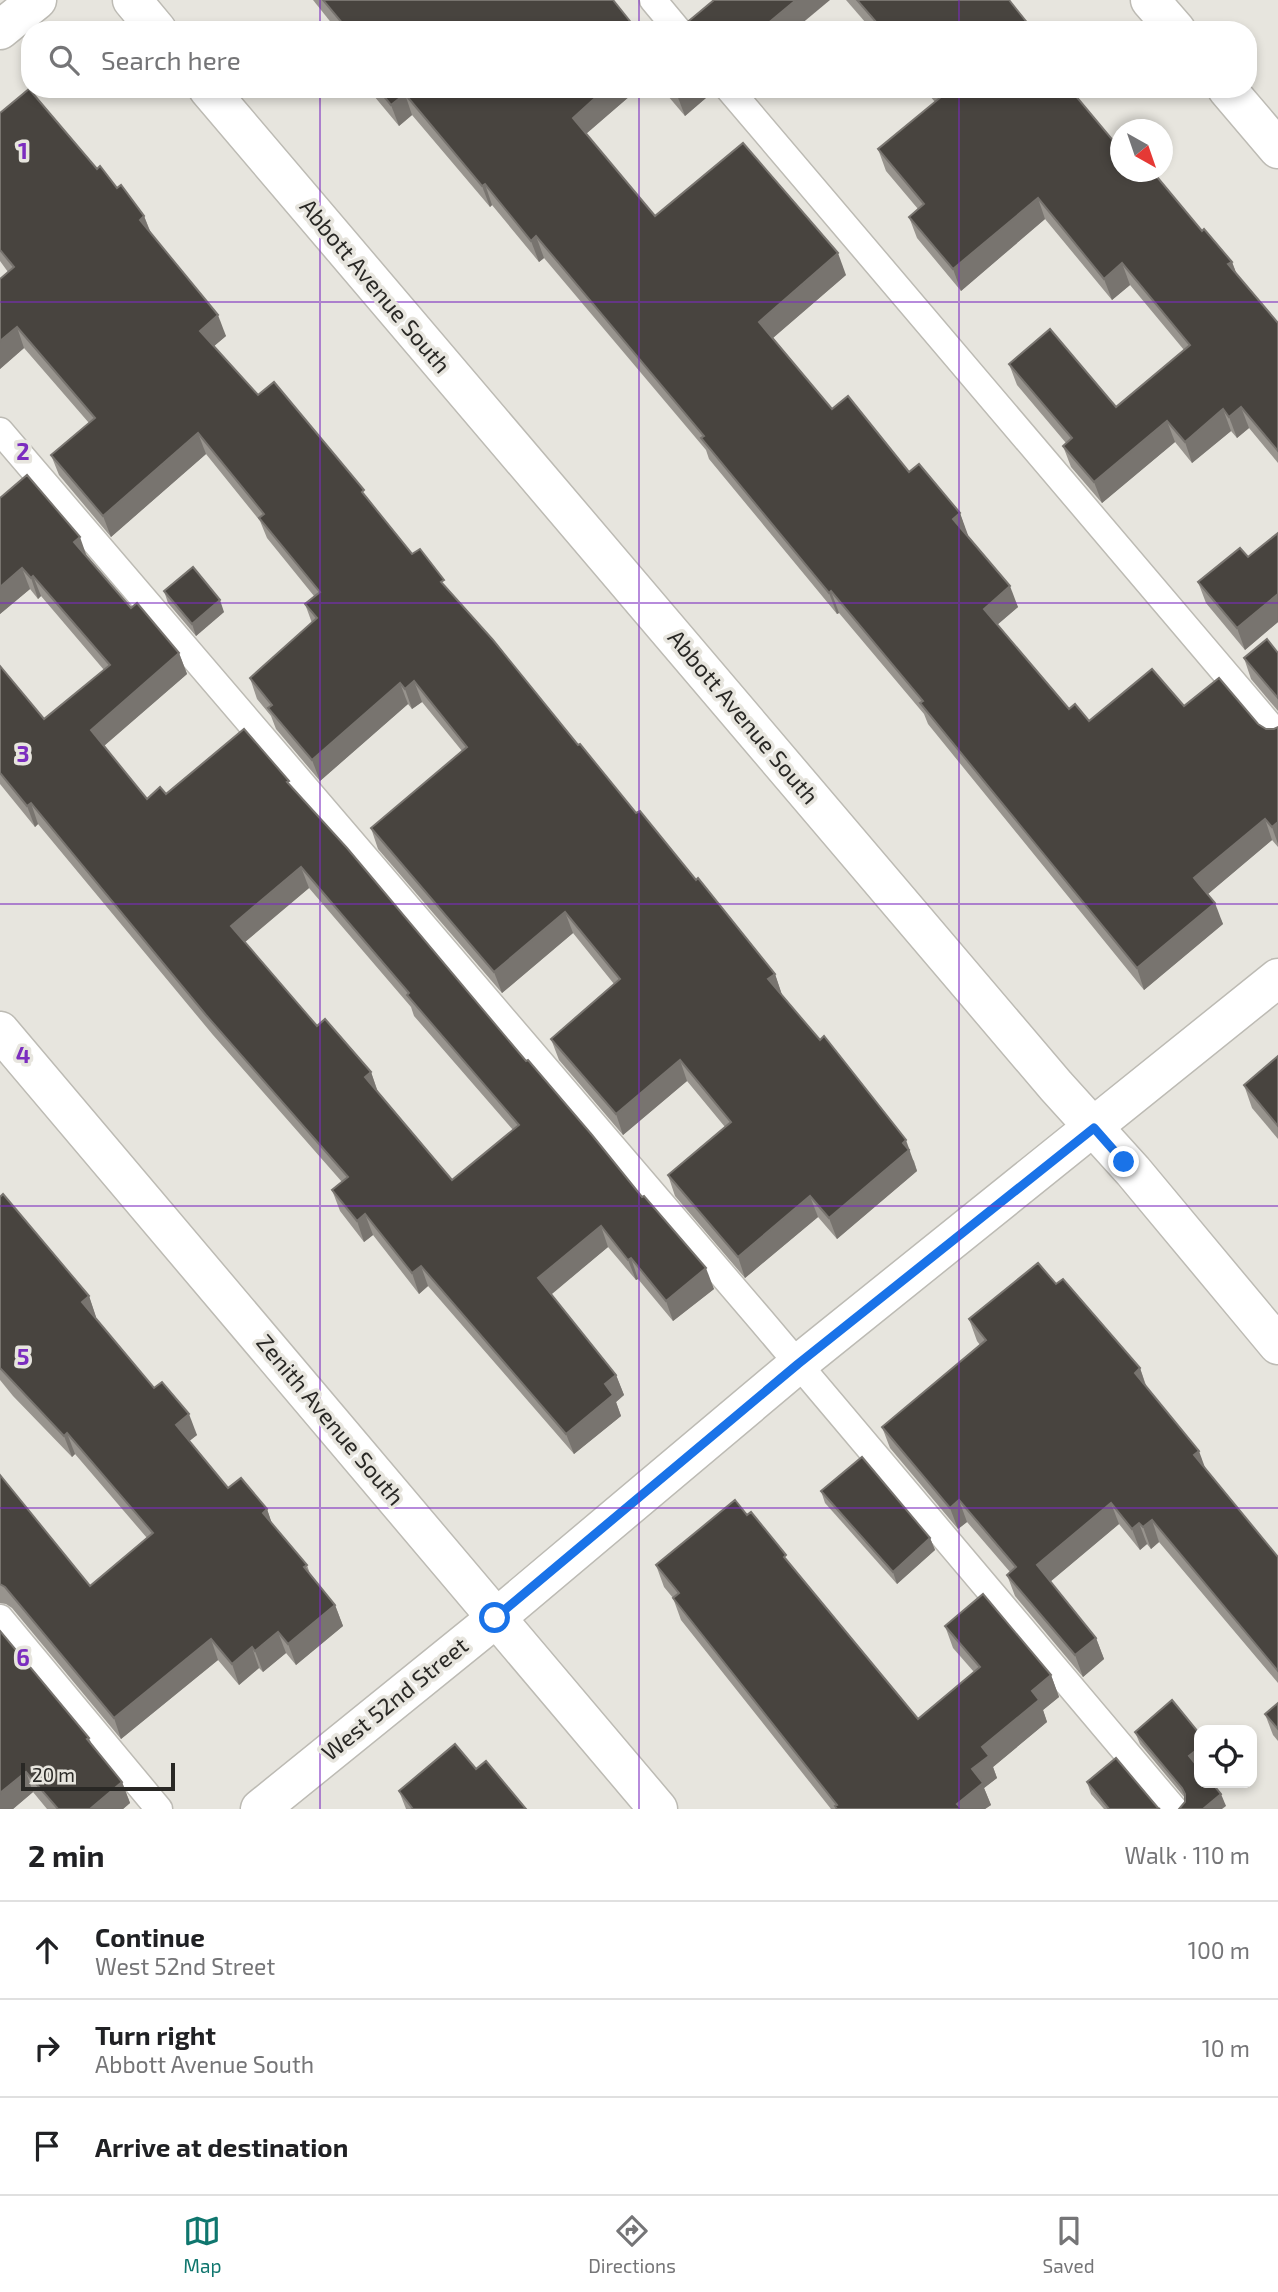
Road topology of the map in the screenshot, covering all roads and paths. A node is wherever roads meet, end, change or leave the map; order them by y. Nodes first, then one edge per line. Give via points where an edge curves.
1 (37, 0) edge
2 (132, 0) edge
3 (653, 0) edge
4 (1150, 0) edge
5 (150, 21) edge
6 (670, 21) edge
7 (1168, 21) edge
8 (0, 30) edge
9 (216, 98) edge
10 (737, 98) edge
11 (1235, 98) edge
12 (1278, 149) edge
13 (0, 431) edge
14 (1278, 735) edge
15 (1278, 978) edge
16 (0, 1031) edge
17 (1094, 1128) junction
18 (1278, 1345) edge
19 (798, 1364) junction
20 (0, 1618) edge
21 (495, 1618) junction
22 (159, 1809) edge
23 (260, 1809) edge
24 (658, 1809) edge
25 (1174, 1809) edge

1 - 8 street
2 - 5 street
3 - 6 lane
4 - 7 street
9 - 17 street, Abbott Avenue South
10 - 14 lane
11 - 12 street
13 - 19 lane
15 - 17 street, West 52nd Street
16 - 21 street, Zenith Avenue South
17 - 18 street, Abbott Avenue South
17 - 19 street, West 52nd Street
19 - 21 street, West 52nd Street
19 - 25 lane
20 - 22 lane
21 - 23 street, West 52nd Street
21 - 24 street, Zenith Avenue South

